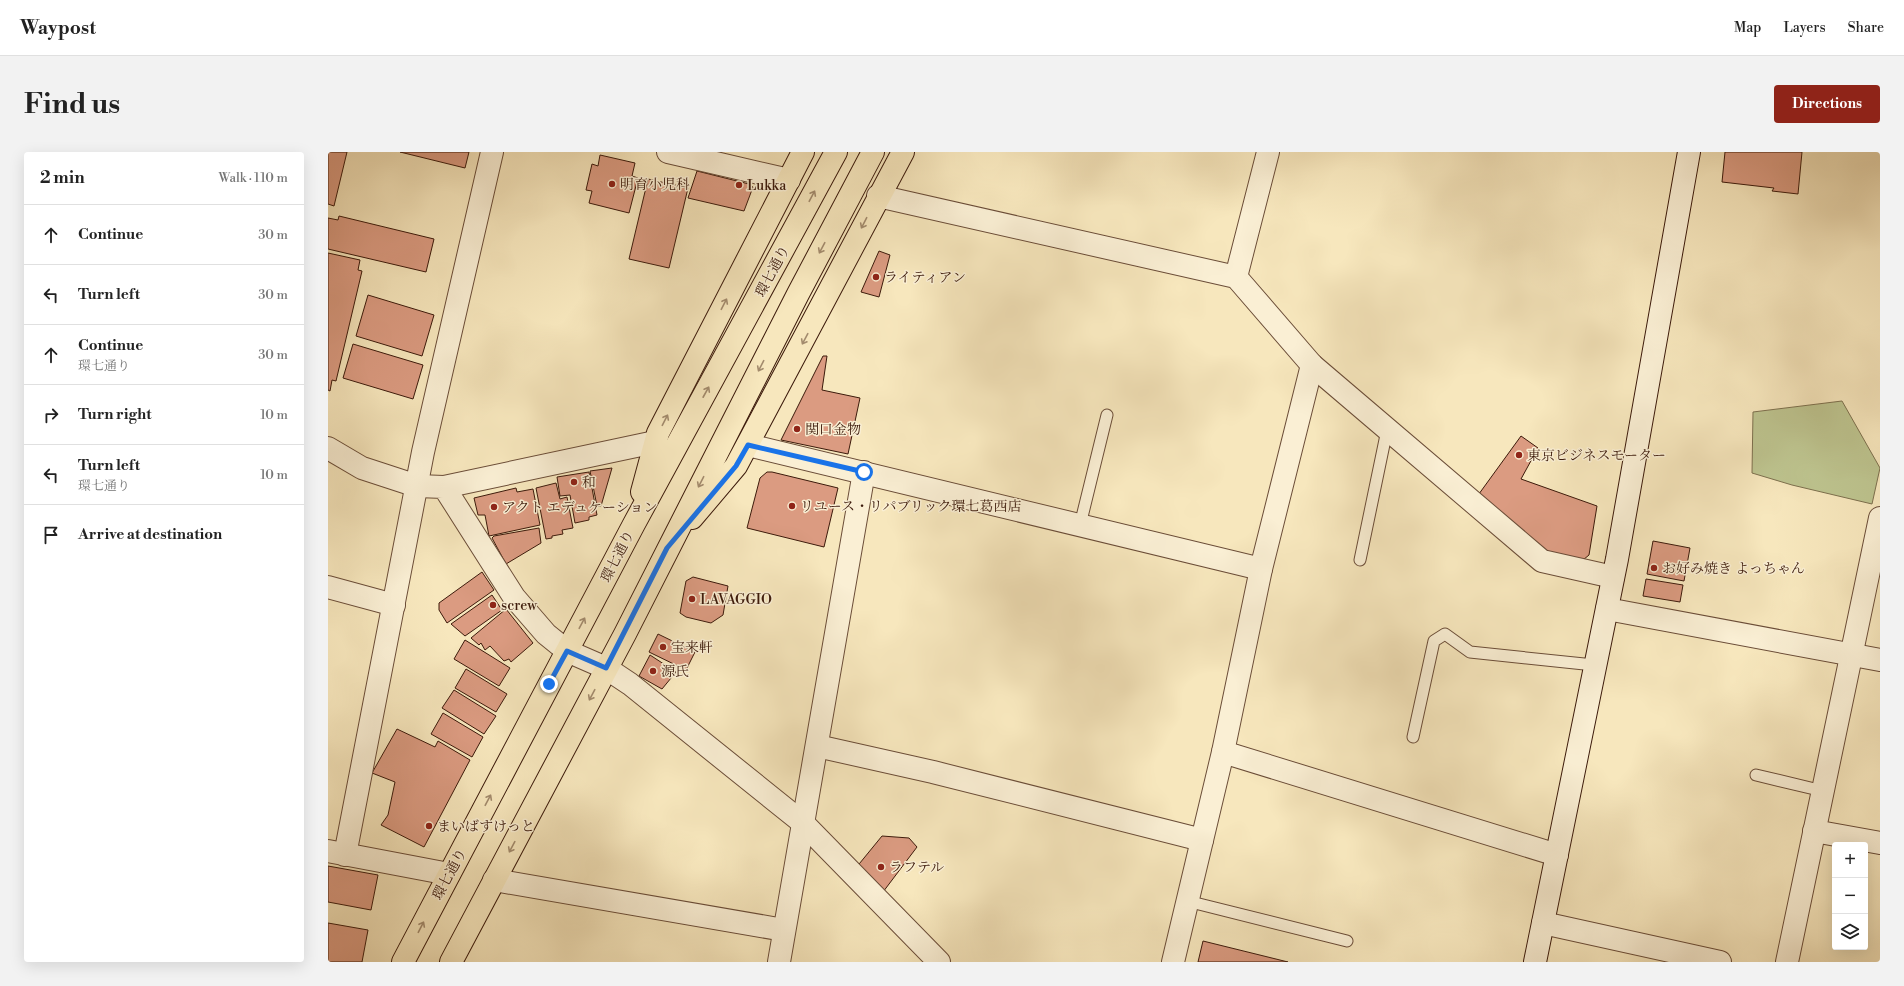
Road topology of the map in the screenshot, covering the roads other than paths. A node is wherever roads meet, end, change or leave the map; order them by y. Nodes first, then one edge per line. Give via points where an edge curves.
1 (492, 152) edge
2 (668, 152) edge
3 (803, 152) edge
4 (836, 152) edge
5 (874, 152) edge
6 (903, 152) edge
7 (1268, 152) edge
8 (1689, 152) edge
9 (789, 180) junction
10 (878, 196) junction
11 (1236, 277) junction
12 (1312, 366) junction
13 (1107, 415) dead end
14 (1387, 430) junction
15 (655, 442) junction
16 (748, 445) junction
17 (328, 448) edge
18 (864, 472) junction
19 (417, 486) junction
20 (444, 487) junction
21 (1880, 518) edge
22 (634, 524) junction
23 (1080, 525) junction
24 (667, 548) junction
25 (1360, 560) dead end
26 (1261, 569) junction
27 (1613, 577) junction
28 (328, 587) edge
29 (394, 605) junction
30 (1607, 609) junction
31 (567, 651) junction
32 (1851, 655) junction
33 (1880, 660) edge
34 (1594, 665) junction
35 (606, 668) junction
36 (1413, 737) dead end
37 (816, 746) junction
38 (1224, 752) junction
39 (1756, 775) dead end
40 (1823, 791) junction
41 (803, 823) junction
42 (1814, 831) junction
43 (1202, 840) junction
44 (1880, 843) edge
45 (337, 853) edge
46 (1557, 855) junction
47 (449, 874) junction
48 (494, 880) junction
49 (1188, 901) junction
50 (1543, 923) junction
51 (784, 930) junction
52 (1347, 941) dead end
53 (403, 962) edge
54 (451, 962) edge
55 (779, 962) edge
56 (939, 962) edge
57 (1173, 962) edge
58 (1535, 962) edge
59 (1720, 962) edge
60 (1787, 962) edge

1 - 19 street
2 - 9 street
3 - 9 main road
22 -> 4 main road, 環七通り
5 -> 24 main road
6 - 10 main road
7 - 11 street
8 - 27 street
15 -> 9 main road
10 - 11 street
10 -> 16 main road
11 - 12 street
12 - 14 street
12 - 26 street
13 - 23 lane
14 - 25 lane
14 - 27 street via 1542,561
15 - 20 street
15 - 22 main road
16 - 18 street
16 - 24 main road via 736,466
17 - 19 street via 362,468
18 - 23 street
18 - 37 street
19 - 20 street
19 - 29 street
20 - 31 street via 514,596 546,634
21 - 32 street
31 -> 22 main road, 環七通り
23 - 26 street
24 - 35 main road
26 - 38 street
27 - 30 street
28 - 29 street
29 - 45 street
30 - 32 street
30 - 34 street
31 - 35 street
47 -> 31 main road, 環七通り
32 - 33 street
32 - 40 street
34 - 36 lane via 1470,652 1445,634 1434,641
34 - 46 street
35 - 41 street via 630,684
35 -> 48 main road
37 - 41 street
37 - 43 street via 933,772
38 - 43 street
38 - 46 street
39 - 40 lane
40 - 42 street
41 - 51 street
41 - 56 street
42 - 44 street
42 - 60 street
43 - 49 street
45 - 47 street
46 - 50 street
53 -> 47 main road, 環七通り
48 - 51 street
48 - 54 main road
49 - 52 lane
49 - 57 street
50 - 58 street
50 - 59 street
51 - 55 street

